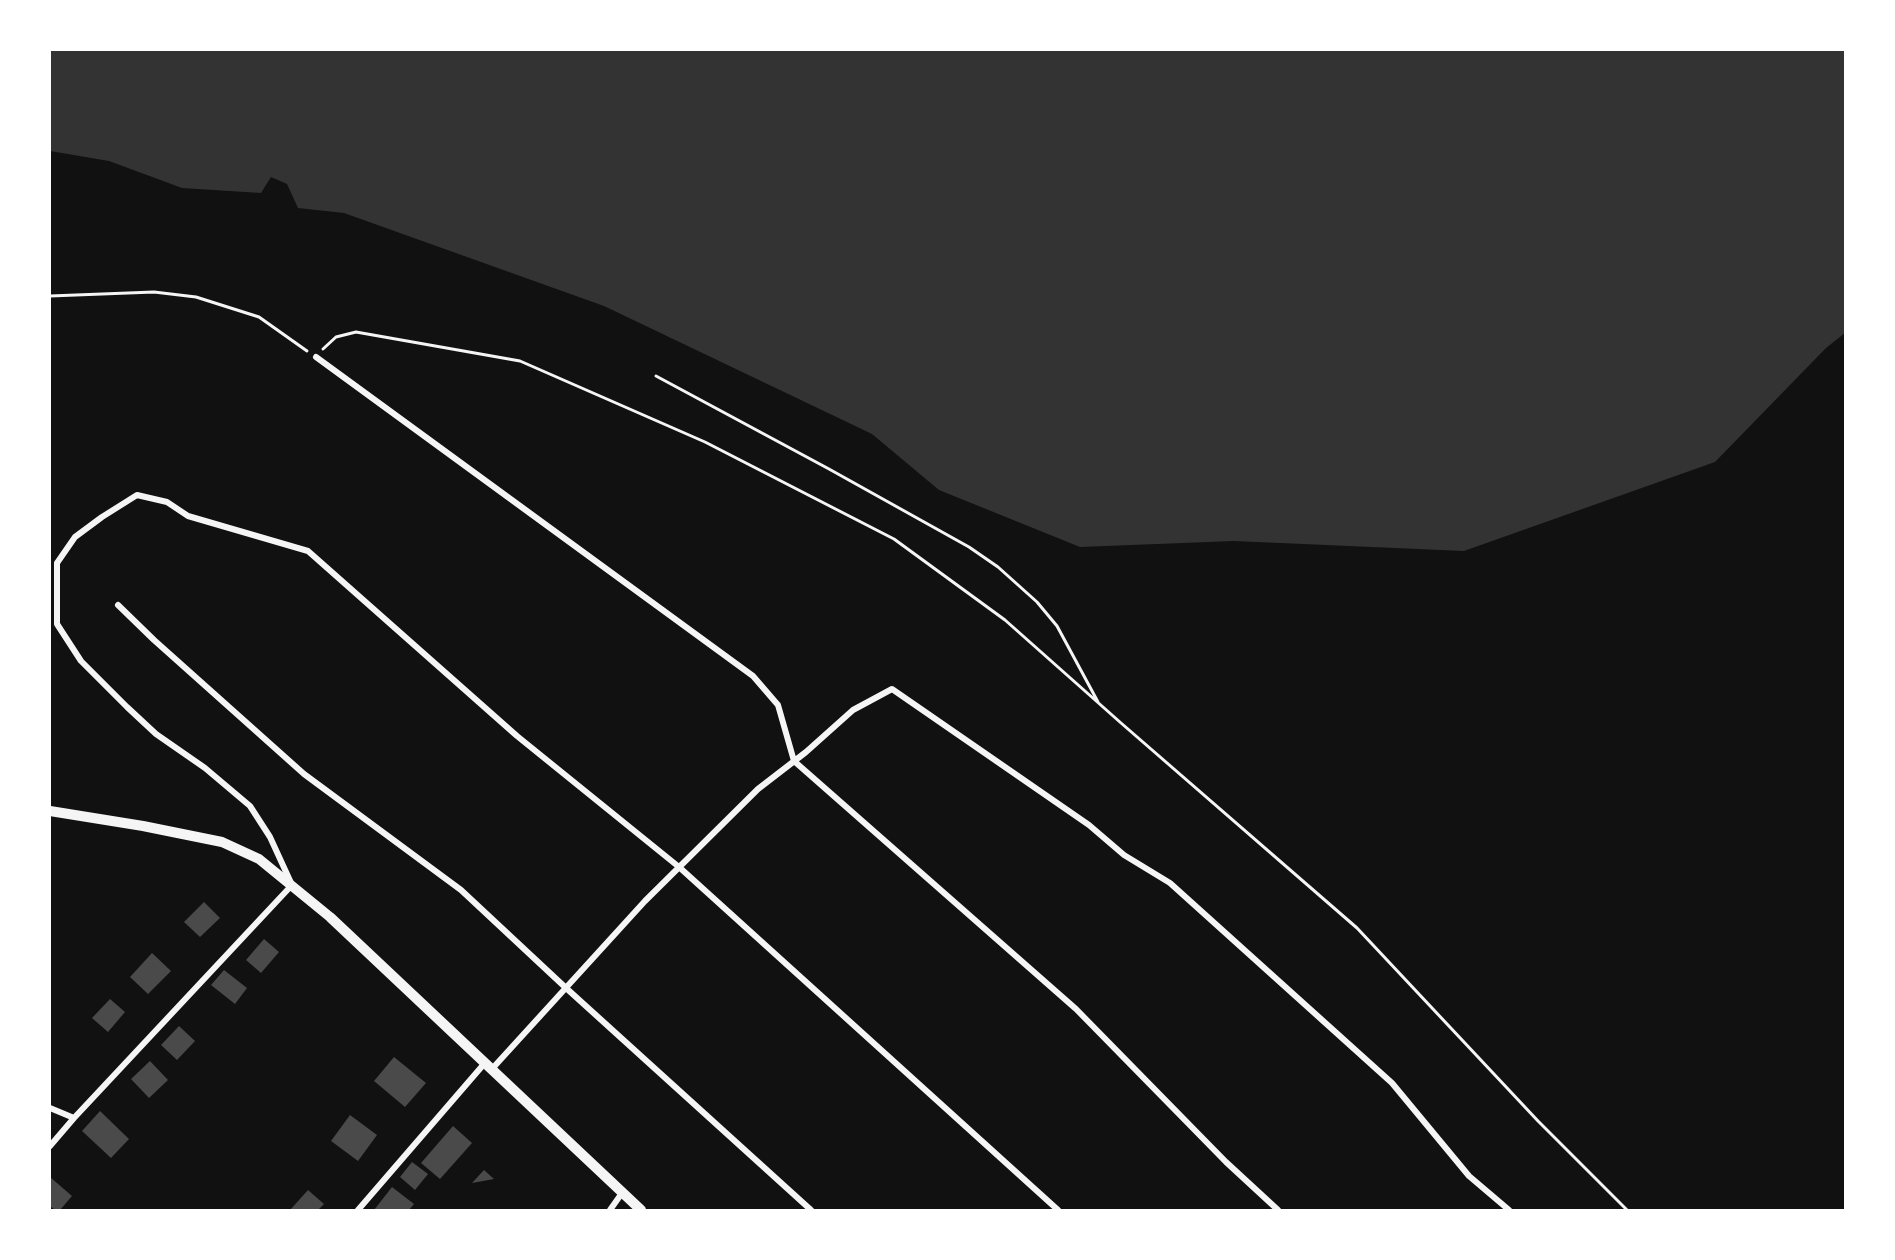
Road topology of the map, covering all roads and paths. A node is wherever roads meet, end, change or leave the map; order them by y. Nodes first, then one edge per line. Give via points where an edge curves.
1 (50, 296) edge
2 (316, 357) junction
3 (656, 376) dead end
4 (118, 605) dead end
5 (1099, 704) junction
6 (794, 761) junction
7 (50, 811) edge
8 (679, 867) junction
9 (292, 885) junction
10 (566, 988) junction
11 (488, 1067) junction
12 (50, 1108) edge
13 (74, 1118) junction
14 (50, 1146) edge
15 (622, 1193) junction
16 (358, 1210) edge
17 (610, 1210) edge
18 (641, 1210) edge
19 (811, 1210) edge
20 (1058, 1210) edge
21 (1278, 1210) edge
22 (1509, 1210) edge
23 (1627, 1210) edge

1 - 2 path via 154,292 196,297 259,317
2 - 5 path via 336,336 356,332 520,361 694,437 894,538 1005,620
2 - 6 street via 753,676 778,705
3 - 5 path via 829,468 998,567 1057,626
4 - 10 street via 304,774 461,890
5 - 23 path via 1357,928
6 - 8 street via 758,789
6 - 21 street via 1076,1009
6 - 22 street via 853,710 892,689 1089,825 1124,855 1170,883 1392,1083 1469,1176
7 - 9 street via 222,842 260,859
8 - 9 street via 517,736 308,551 189,516 167,502 137,495 75,537 57,563 57,624 81,660 127,707 250,806 270,837
8 - 10 street
8 - 20 street
9 - 11 street
9 - 13 street
10 - 11 street
10 - 19 street
11 - 15 street
11 - 16 street
12 - 13 street
13 - 14 street
15 - 17 street
15 - 18 street

